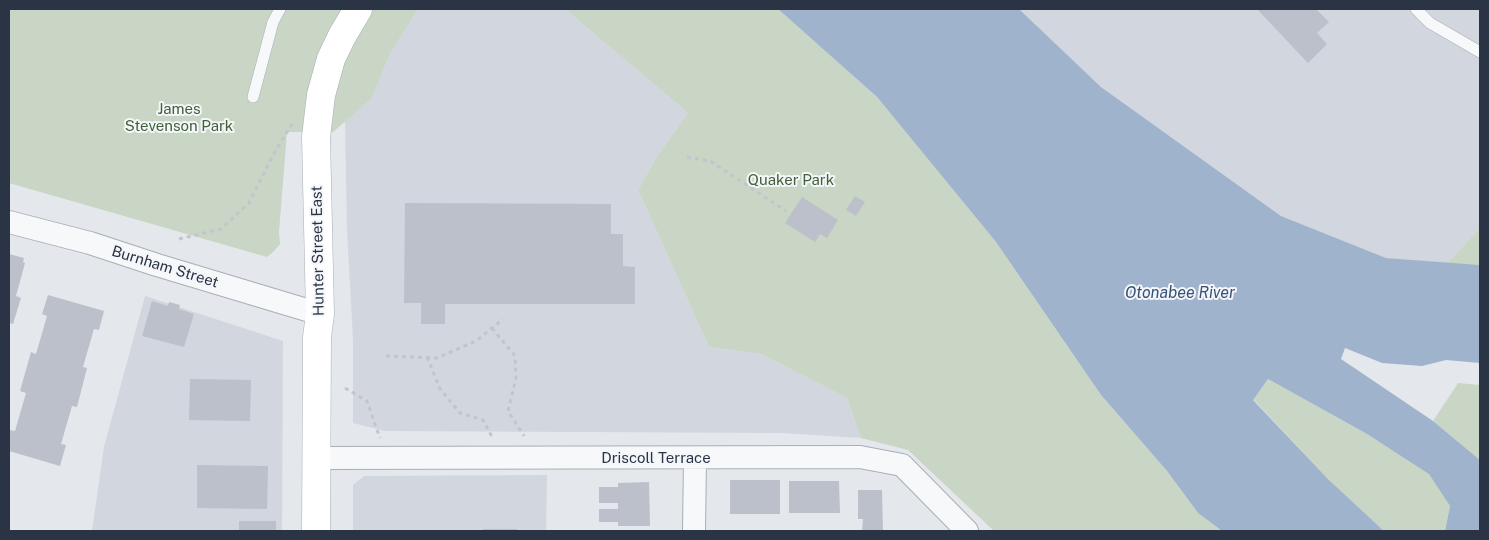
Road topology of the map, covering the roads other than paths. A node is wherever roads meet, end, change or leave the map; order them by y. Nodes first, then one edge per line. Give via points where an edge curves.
1 (280, 9) edge
2 (358, 9) edge
3 (1416, 9) edge
4 (1480, 52) edge
5 (253, 97) dead end
6 (9, 222) edge
7 (320, 314) junction
8 (316, 458) junction
9 (695, 459) junction
10 (316, 531) edge
11 (694, 531) edge
12 (967, 531) edge

1 - 5 lane via 273,22
2 - 7 main road, Hunter Street East via 331,59 321,95 316,137
3 - 4 lane via 1430,23
6 - 7 street, Burnham Street via 90,243
7 - 8 main road, Hunter Street East
8 - 9 street, Driscoll Terrace
8 - 10 main road, Hunter Street East
9 - 11 street
9 - 12 street, Driscoll Terrace via 860,457 902,465

